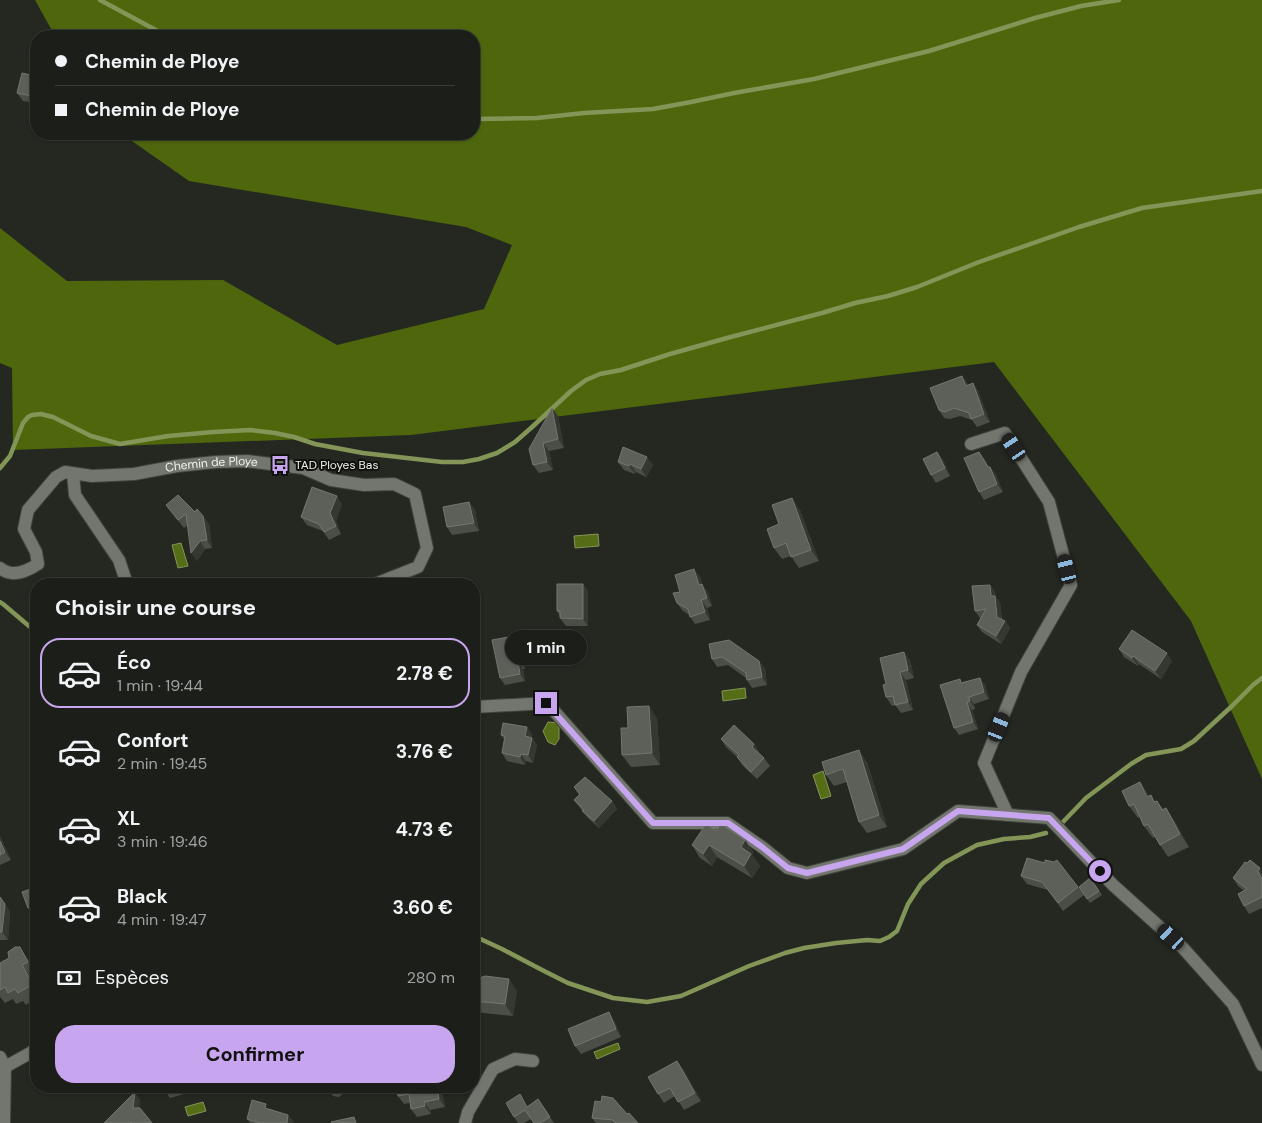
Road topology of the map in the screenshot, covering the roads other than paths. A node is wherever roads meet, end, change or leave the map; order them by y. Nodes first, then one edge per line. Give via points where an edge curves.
1 (971, 444) dead end
2 (73, 474) junction
3 (0, 568) edge
4 (125, 578) edge
5 (389, 578) edge
6 (480, 707) edge
7 (1008, 815) junction
8 (30, 1053) edge
9 (533, 1061) dead end
10 (3, 1062) edge
11 (1262, 1065) edge
12 (480, 1092) edge
13 (479, 1093) edge
14 (4, 1123) edge
15 (465, 1123) edge

1 - 7 street via 1005,433 1050,502 1071,585 1021,672 984,763
2 - 3 street, Chemin de Ploye via 65,472 56,477 28,510 24,529 36,552 38,564 19,573 6,573
2 - 4 street via 75,495 119,560
2 - 5 street, Chemin de Ploye via 134,474 177,466 247,461 303,468 331,480 364,485 394,484 415,494 427,548 418,566
6 - 7 street via 546,703 653,823 728,823 788,868 807,873 903,849 958,811
7 - 11 street via 1049,818 1113,885 1183,948 1232,1004
8 - 10 street
9 - 12 street via 515,1059 493,1070
10 - 14 street
13 - 15 street

